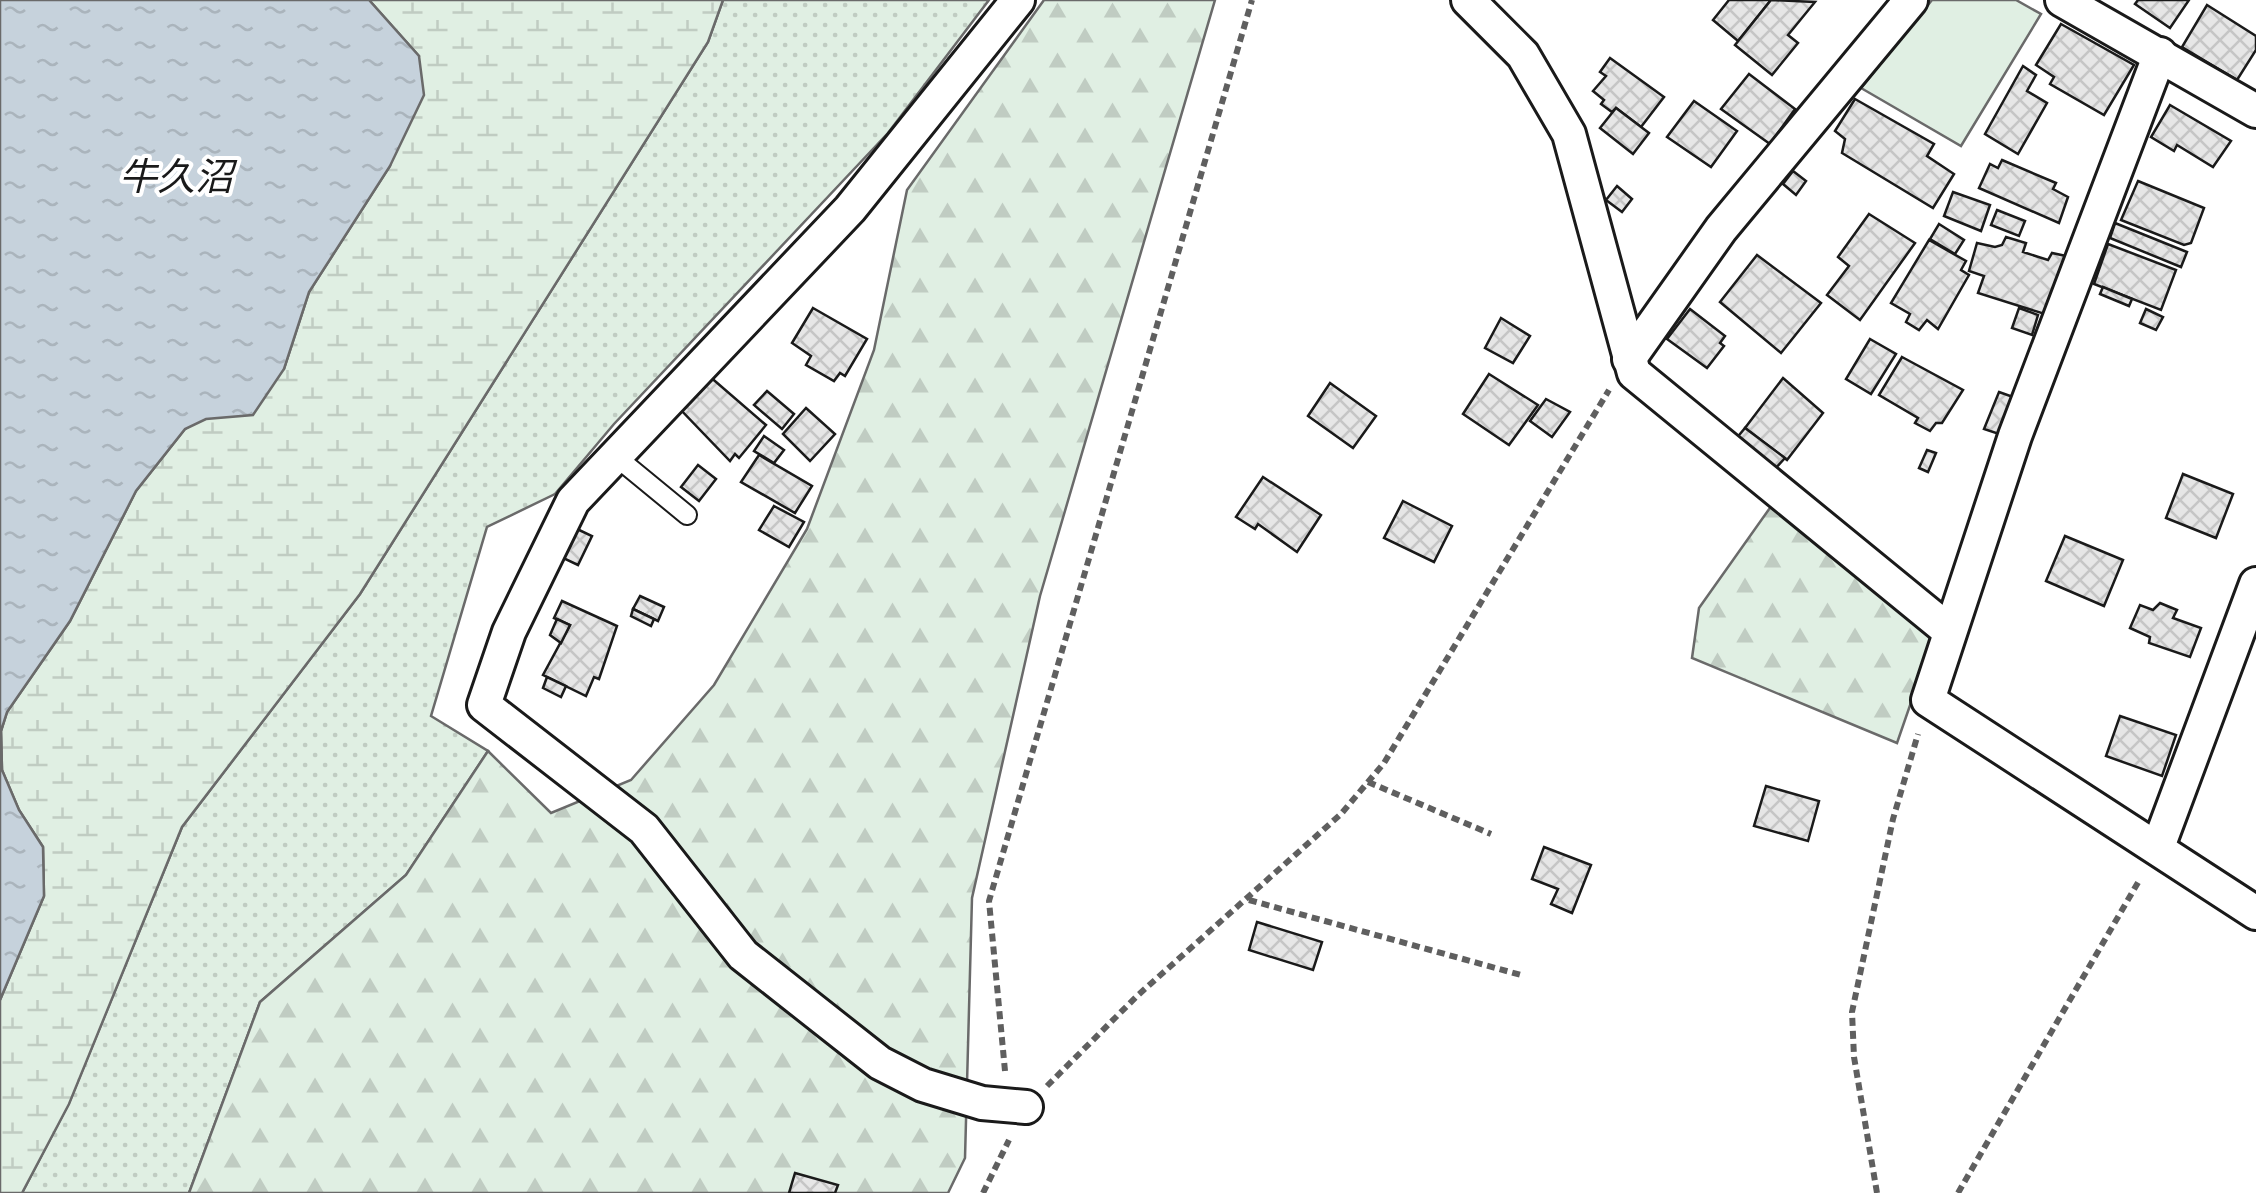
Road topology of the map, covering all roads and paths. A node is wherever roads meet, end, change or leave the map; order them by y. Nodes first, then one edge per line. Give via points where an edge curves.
1 (1018, 0) edge
2 (1252, 0) edge
3 (1468, 0) edge
4 (1911, 0) edge
5 (2062, 0) edge
6 (2160, 54) junction
7 (2256, 111) edge
8 (1629, 359) junction
9 (614, 454) junction
10 (686, 514) dead end
11 (2256, 584) edge
12 (1948, 630) junction
13 (1928, 700) junction
14 (1368, 782) junction
15 (1491, 834) dead end
16 (2158, 848) junction
17 (1247, 900) junction
18 (2256, 913) edge
19 (1521, 975) dead end
20 (1026, 1107) junction
21 (983, 1193) edge
22 (1877, 1193) edge
23 (1958, 1193) edge

1 - 9 street via 850,209
2 - 20 path via 988,901 1004,1068
3 - 8 street via 1523,55 1569,134
4 - 8 street via 1720,229
5 - 6 street
6 - 7 street
6 - 12 street
8 - 12 street via 1634,373
8 - 14 path via 1537,503 1412,722
9 - 10 lane
9 - 20 street via 572,501 508,632 484,705 644,828 743,955 880,1063 982,1103
11 - 16 street
12 - 13 street
13 - 16 street
13 - 22 path via 1893,819 1852,1012
14 - 15 path
14 - 17 path
16 - 18 street
16 - 23 path
17 - 19 path
17 - 20 path via 1137,996
20 - 21 path

